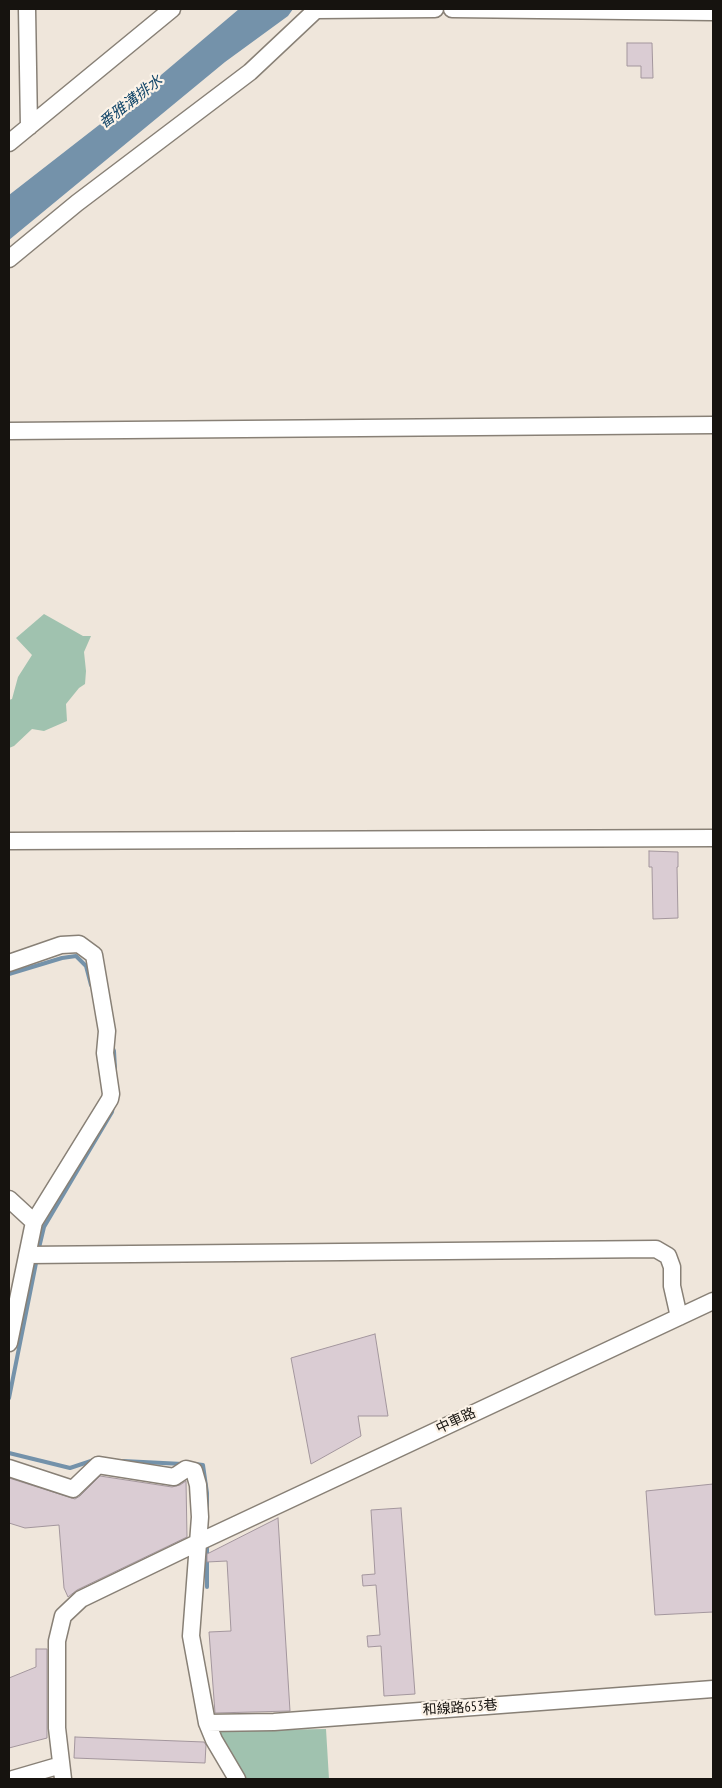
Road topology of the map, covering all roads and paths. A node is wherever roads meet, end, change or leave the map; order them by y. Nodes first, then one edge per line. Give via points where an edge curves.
1 (27, 9) edge
2 (172, 9) edge
3 (435, 9) edge
4 (452, 9) edge
5 (316, 10) edge
6 (713, 12) edge
7 (28, 127) junction
8 (9, 143) edge
9 (9, 259) edge
10 (713, 425) edge
11 (9, 431) edge
12 (713, 838) edge
13 (9, 841) edge
14 (9, 963) edge
15 (9, 1199) edge
16 (34, 1222) junction
17 (27, 1255) junction
18 (713, 1301) edge
19 (679, 1318) junction
20 (9, 1344) edge
21 (9, 1468) edge
22 (199, 1542) junction
23 (713, 1689) edge
24 (208, 1723) junction
25 (62, 1772) edge
26 (13, 1779) edge
27 (238, 1779) edge

1 - 7 street
2 - 7 street
3 - 5 street
4 - 6 street
5 - 9 street via 250,72 77,203
7 - 8 street
10 - 11 street
12 - 13 street
14 - 16 street via 61,945 79,944 94,955 107,1031 105,1053 110,1098
15 - 16 street
16 - 17 street
17 - 19 street via 656,1248 668,1256 672,1267 672,1286
17 - 20 street
18 - 19 street, 中車路
19 - 22 street, 中車路
21 - 22 street via 73,1490 98,1465 174,1477 186,1470 194,1471 198,1484
22 - 24 street via 191,1636
22 - 25 street, 中車路 via 81,1599 63,1616 57,1641 57,1728
23 - 24 street, 和線路653巷 via 284,1721
24 - 27 street via 214,1740
25 - 26 street

